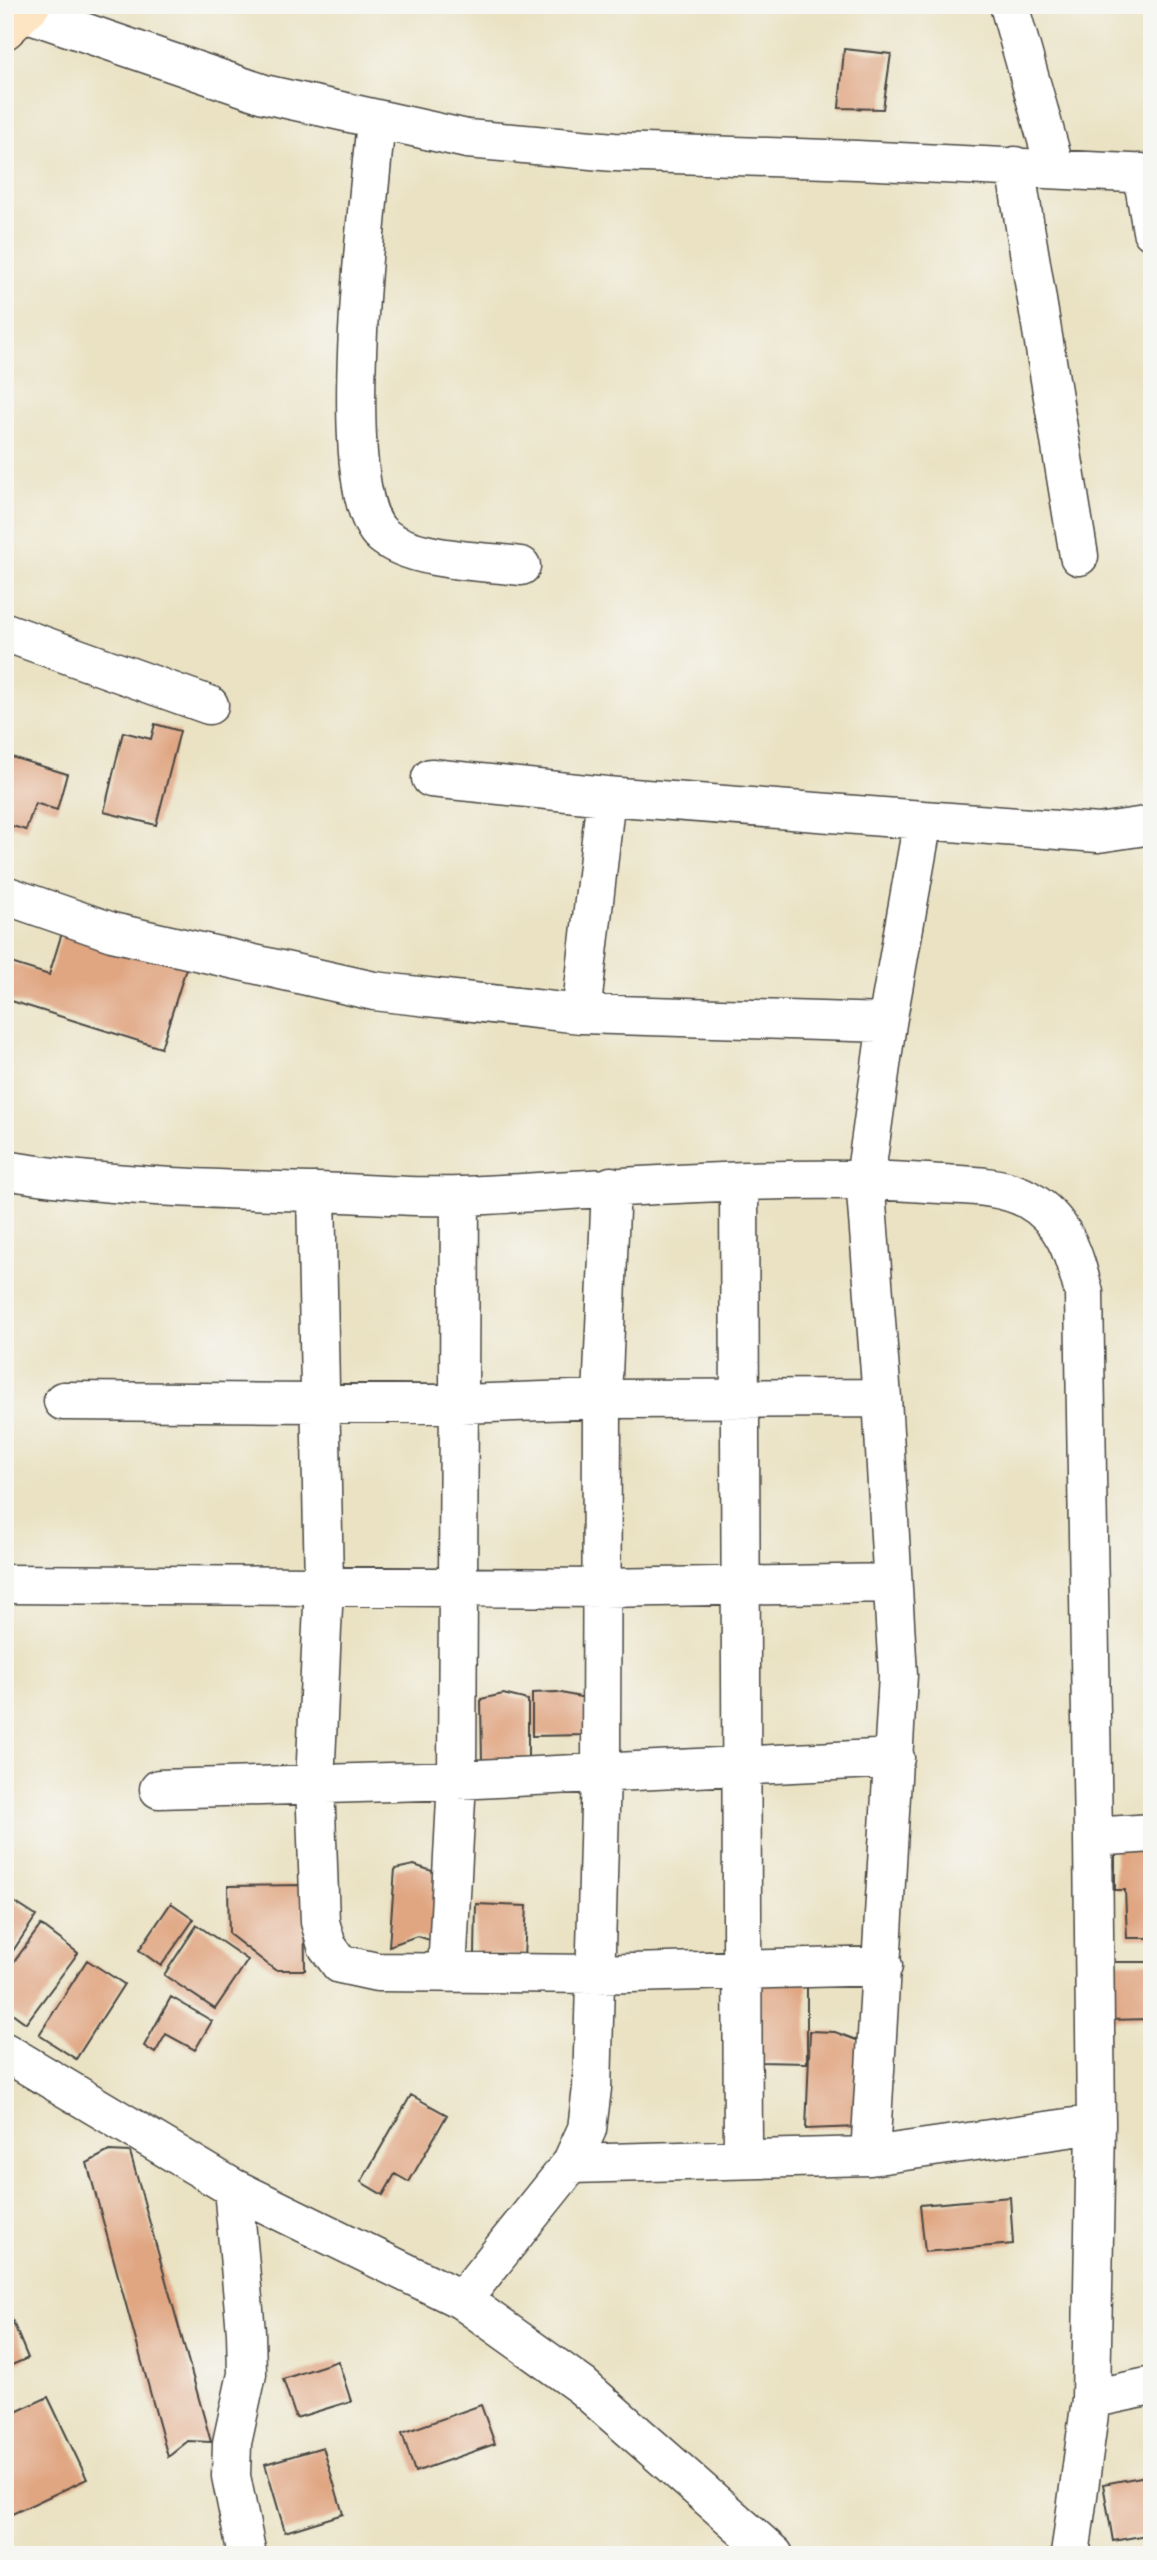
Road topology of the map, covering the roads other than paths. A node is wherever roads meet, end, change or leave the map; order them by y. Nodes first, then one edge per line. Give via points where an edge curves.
1 (1009, 5) edge
2 (18, 13) edge
3 (376, 120) junction
4 (1015, 166) junction
5 (1055, 168) junction
6 (1147, 174) edge
7 (1152, 231) edge
8 (1079, 556) dead end
9 (521, 566) dead end
10 (5, 632) edge
11 (209, 705) dead end
12 (430, 778) dead end
13 (606, 796) junction
14 (923, 820) junction
15 (1152, 825) edge
16 (5, 895) edge
17 (581, 1014) junction
18 (887, 1023) junction
19 (5, 1170) edge
20 (865, 1179) junction
21 (739, 1183) junction
22 (611, 1186) junction
23 (316, 1192) junction
24 (460, 1196) junction
25 (882, 1398) junction
26 (602, 1399) junction
27 (63, 1401) dead end
28 (738, 1401) junction
29 (321, 1404) junction
30 (460, 1404) junction
31 (891, 1583) junction
32 (5, 1584) edge
33 (324, 1584) junction
34 (739, 1584) junction
35 (459, 1585) junction
36 (603, 1587) junction
37 (895, 1758) junction
38 (739, 1765) junction
39 (601, 1773) junction
40 (457, 1780) junction
41 (315, 1783) junction
42 (159, 1789) dead end
43 (1152, 1833) edge
44 (1093, 1837) junction
45 (883, 1966) junction
46 (741, 1968) junction
47 (447, 1972) junction
48 (596, 1975) junction
49 (5, 2052) edge
50 (1096, 2124) junction
51 (870, 2156) junction
52 (743, 2159) junction
53 (571, 2164) junction
54 (233, 2188) junction
55 (461, 2300) junction
56 (1152, 2386) edge
57 (1091, 2399) junction
58 (247, 2555) edge
59 (774, 2555) edge
60 (1070, 2555) edge

1 - 5 street
2 - 3 street via 264,94
3 - 4 street via 467,139 614,152
3 - 9 street via 360,309 357,444 366,507 381,534 403,548
4 - 5 street
4 - 8 street
5 - 6 street
6 - 7 street
10 - 11 street
12 - 13 street
13 - 14 street
13 - 17 street
14 - 15 street via 1098,833
14 - 18 street
16 - 17 street via 112,932 374,991
17 - 18 street
18 - 20 street
19 - 23 street via 207,1189
20 - 21 street
20 - 25 street
20 - 44 street via 997,1188 1026,1199 1054,1218 1072,1248 1084,1293
21 - 22 street
21 - 28 street
22 - 24 street
22 - 26 street
23 - 24 street
23 - 29 street
24 - 30 street
25 - 28 street
25 - 31 street
26 - 28 street
26 - 30 street
26 - 36 street
27 - 29 street
28 - 34 street
29 - 30 street
29 - 33 street
30 - 35 street
31 - 34 street
31 - 37 street via 898,1675
32 - 33 street
33 - 35 street
33 - 41 street
34 - 36 street
34 - 38 street
35 - 36 street
35 - 40 street
36 - 39 street
37 - 38 street
37 - 45 street
38 - 39 street
38 - 46 street
39 - 40 street
39 - 48 street
40 - 41 street
40 - 47 street
41 - 42 street
41 - 47 street via 320,1922 327,1946 340,1964 355,1969
43 - 44 street
44 - 50 street
45 - 46 street
45 - 51 street
46 - 48 street
46 - 52 street
47 - 48 street
48 - 53 street via 591,2102 587,2130
49 - 54 street
50 - 51 street
50 - 57 street
51 - 52 street
52 - 53 street
53 - 55 street
54 - 55 street
54 - 58 street via 247,2374 232,2443 231,2476
55 - 59 street via 582,2386
56 - 57 street
57 - 60 street

